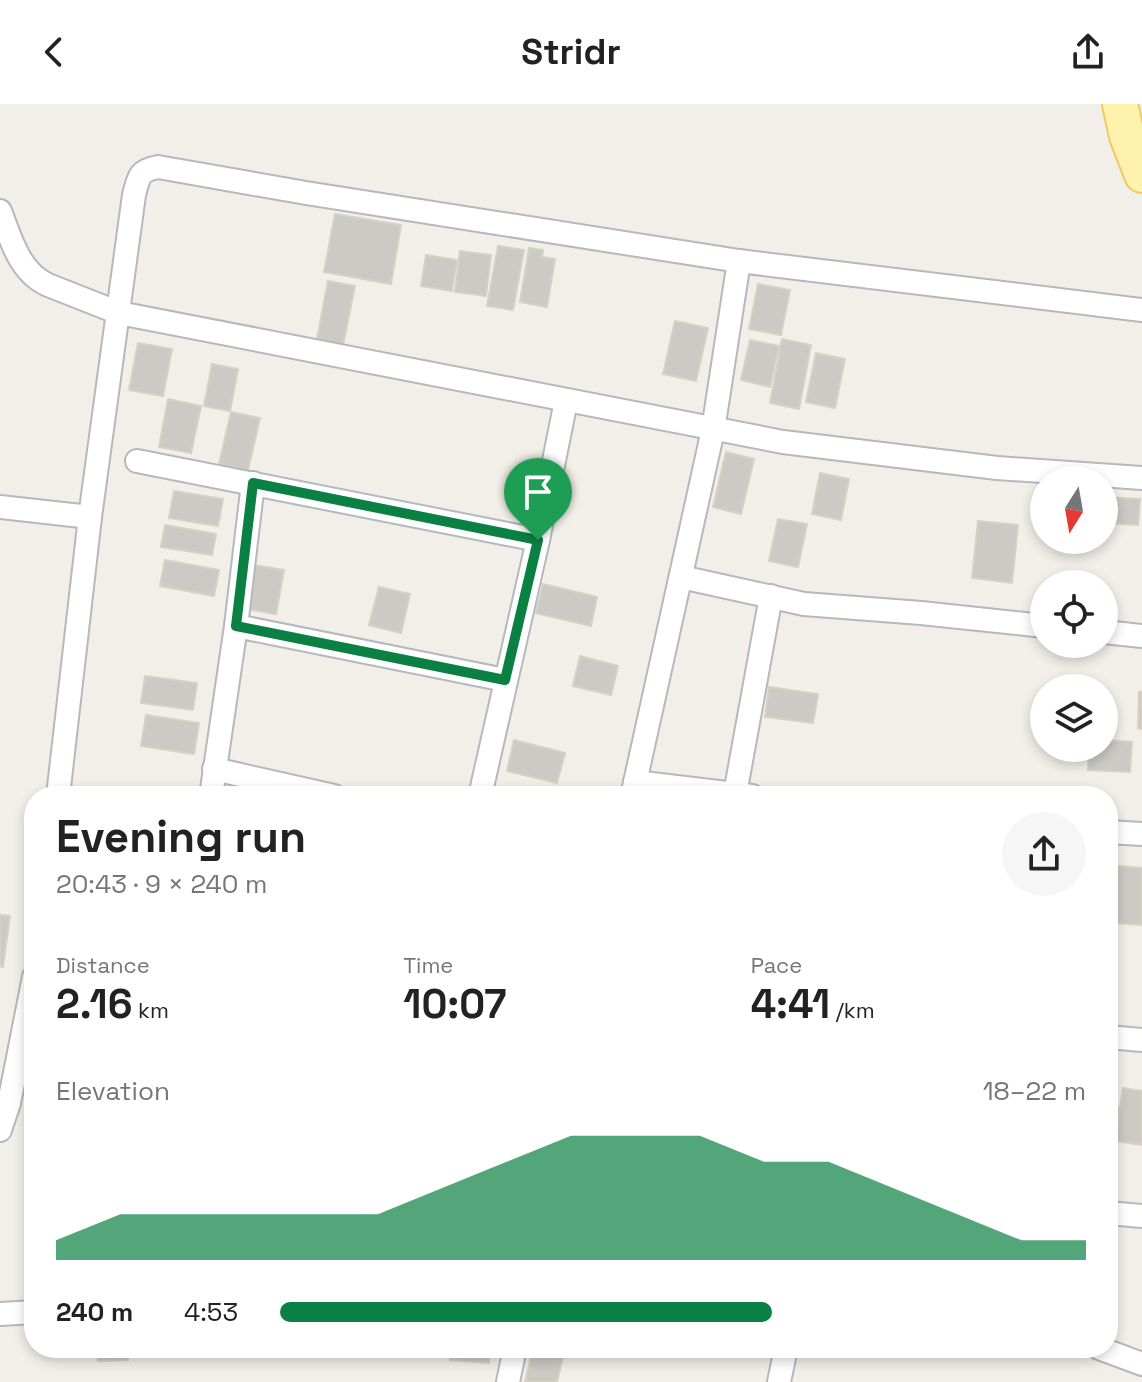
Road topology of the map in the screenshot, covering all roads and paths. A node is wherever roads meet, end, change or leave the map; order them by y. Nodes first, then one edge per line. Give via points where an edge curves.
1 (1120, 104) edge
2 (1142, 175) edge
3 (0, 211) edge
4 (739, 261) junction
5 (1142, 310) edge
6 (119, 313) junction
7 (566, 401) junction
8 (713, 430) junction
9 (137, 461) dead end
10 (1142, 478) edge
11 (253, 483) junction
12 (0, 507) edge
13 (90, 517) junction
14 (538, 540) junction
15 (681, 577) junction
16 (771, 596) junction
17 (1030, 625) edge
18 (236, 626) junction
19 (1118, 633) edge
20 (1142, 636) edge
21 (505, 680) junction
22 (214, 769) junction
23 (59, 786) edge
24 (212, 786) edge
25 (290, 786) edge
26 (482, 786) edge
27 (635, 786) edge
28 (744, 786) edge
29 (1118, 833) edge
30 (1142, 834) edge
31 (24, 1027) edge
32 (1118, 1038) edge
33 (1142, 1040) edge
34 (0, 1130) edge
35 (1118, 1214) edge
36 (1142, 1216) edge
37 (24, 1313) edge
38 (0, 1314) edge
39 (1118, 1355) edge
40 (513, 1358) edge
41 (784, 1358) edge
42 (1142, 1364) edge
43 (508, 1382) edge
44 (779, 1382) edge

1 - 2 main road
3 - 6 street via 30,274
4 - 5 street
4 - 6 street via 158,167 139,176
4 - 8 street
6 - 7 street
6 - 13 street
7 - 8 street
7 - 14 street
8 - 10 street via 997,468
8 - 15 street
9 - 11 street
11 - 14 street
11 - 18 street
12 - 13 street
13 - 23 street
14 - 21 street
15 - 16 street
15 - 27 street
16 - 17 street via 804,604
16 - 28 street
18 - 21 street
18 - 22 street
19 - 20 street
21 - 26 street
22 - 24 street
22 - 25 street
29 - 30 street
31 - 34 street
32 - 33 street
35 - 36 street
37 - 38 street
39 - 42 street
40 - 43 street
41 - 44 street

